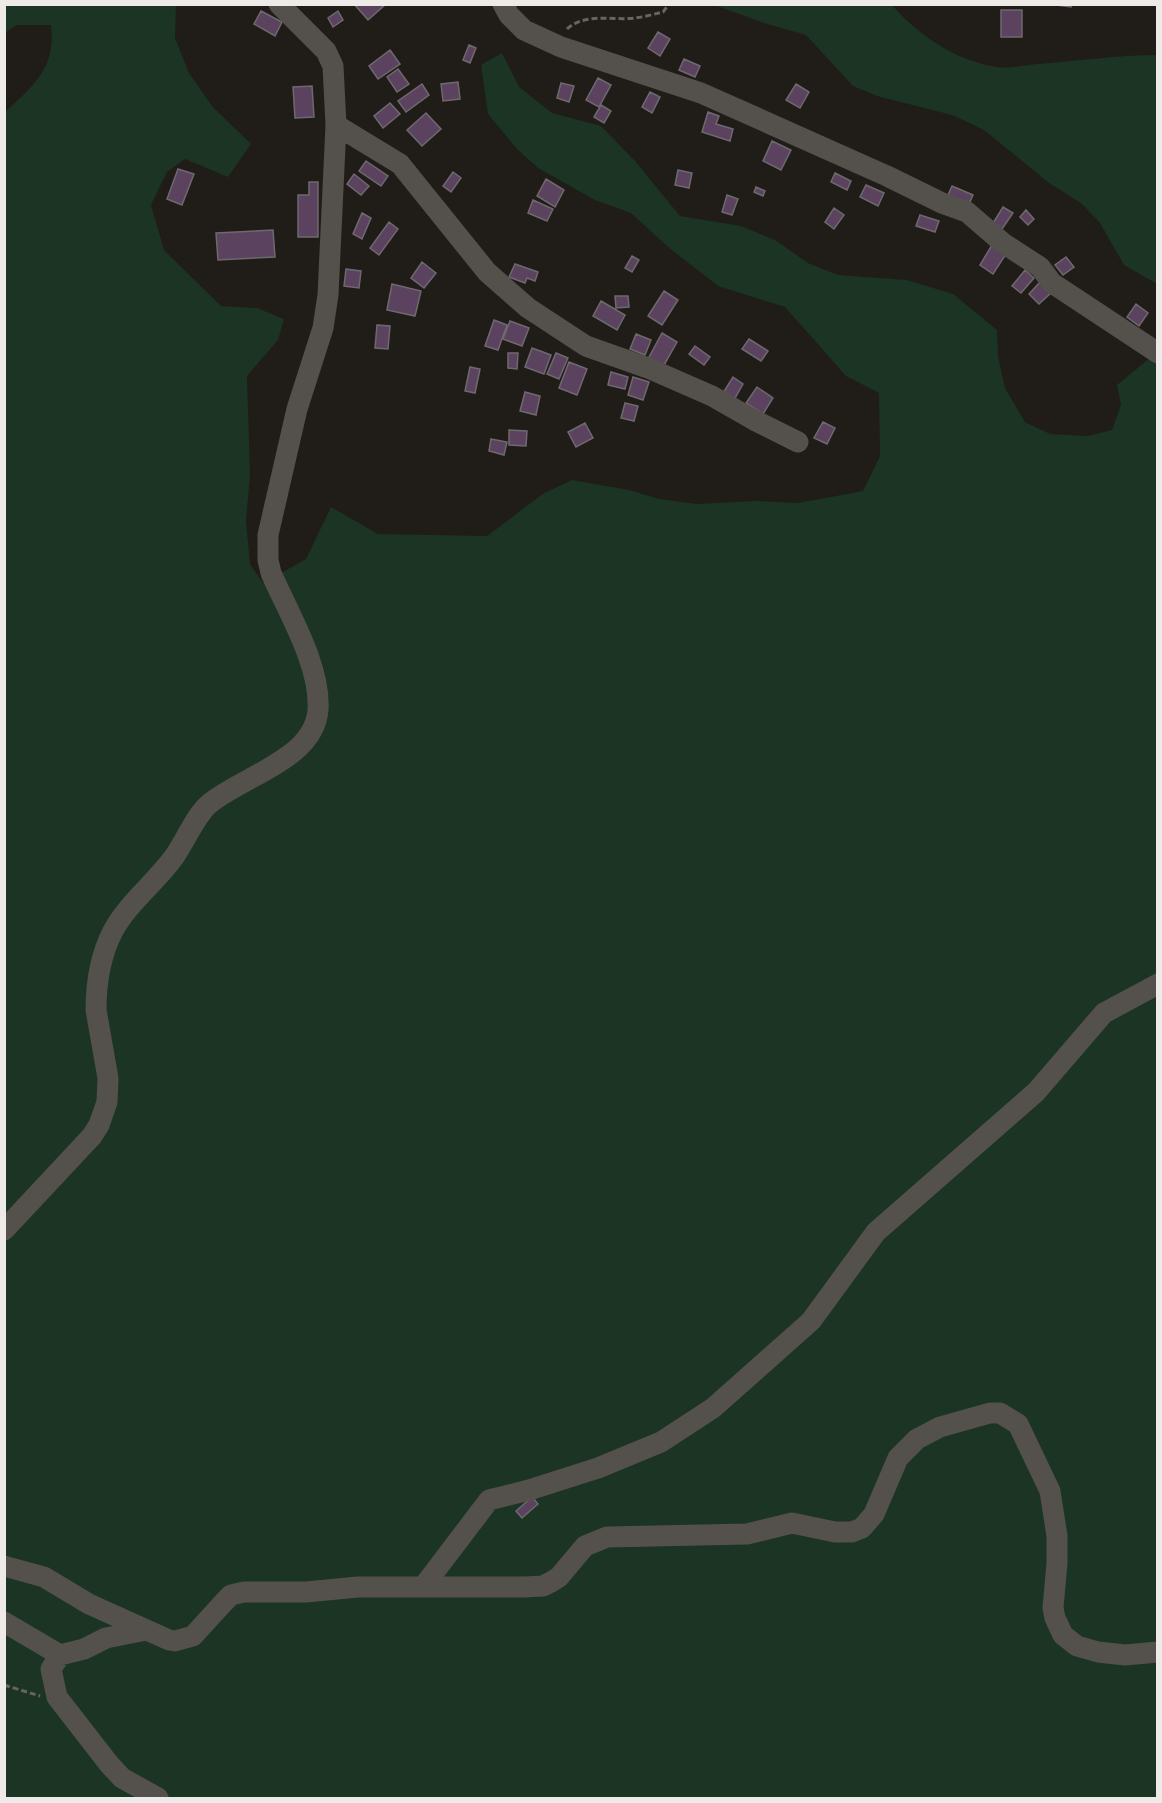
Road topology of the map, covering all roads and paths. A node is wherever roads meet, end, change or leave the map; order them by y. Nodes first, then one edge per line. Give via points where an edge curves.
1 (279, 4) edge
2 (503, 4) edge
3 (669, 4) edge
4 (561, 47) junction
5 (336, 125) junction
6 (1158, 353) edge
7 (798, 442) dead end
8 (1158, 984) edge
9 (4, 1230) edge
10 (4, 1566) edge
11 (423, 1587) junction
12 (4, 1622) edge
13 (146, 1630) junction
14 (1158, 1652) edge
15 (60, 1654) junction
16 (158, 1798) edge

1 - 5 street via 332,59
2 - 4 street via 524,30
3 - 4 path via 663,12 634,18 573,23 562,33
4 - 6 street via 701,93 967,212 1003,243 1040,267 1052,283
5 - 7 street via 400,164 488,272 528,308 586,346 712,396
5 - 9 street via 326,316 297,409 268,535 271,573 315,679 316,720 294,752 207,807 173,858 114,929 106,947 96,1000 108,1078 104,1112 92,1136
8 - 11 street via 1104,1013 1036,1092 876,1232 812,1321 712,1408 661,1442 598,1468 489,1500
10 - 13 street via 44,1578 88,1604
11 - 13 street via 243,1592 231,1595 188,1639 169,1640
11 - 14 street via 543,1586 559,1577 585,1546 599,1538 747,1534 792,1523 852,1532 874,1514 898,1458 916,1439 940,1427 1000,1413 1018,1424 1050,1491 1057,1563 1053,1608 1063,1635 1077,1646 1098,1652
12 - 15 street
13 - 15 street via 106,1638 84,1649
15 - 16 street via 51,1669 57,1697 122,1778

